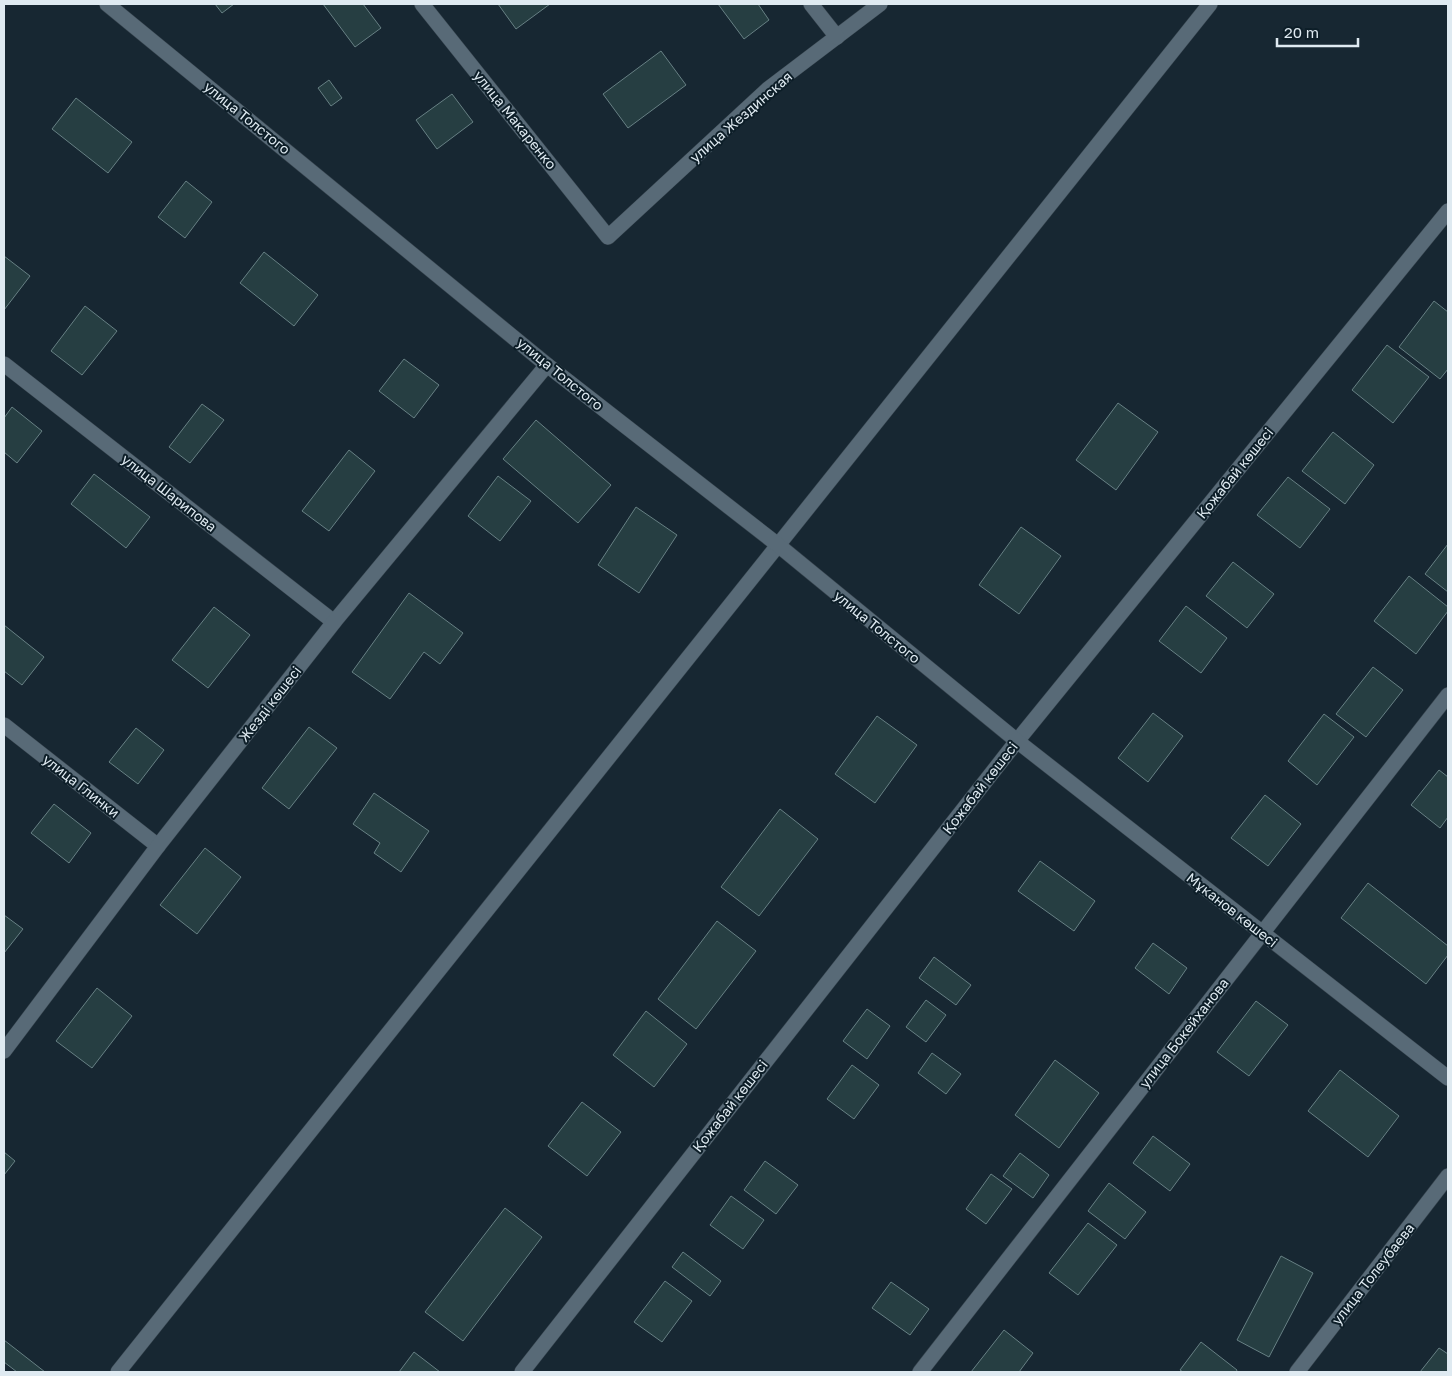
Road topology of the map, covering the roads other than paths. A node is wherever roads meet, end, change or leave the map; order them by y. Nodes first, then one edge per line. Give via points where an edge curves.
1 (107, 4) edge
2 (422, 4) edge
3 (811, 4) edge
4 (880, 4) edge
5 (1210, 4) edge
6 (837, 37) junction
7 (1448, 211) edge
8 (608, 237) joint
9 (4, 364) edge
10 (547, 365) junction
11 (778, 545) junction
12 (334, 622) junction
13 (1448, 695) edge
14 (4, 725) edge
15 (1017, 742) junction
16 (158, 846) junction
17 (1262, 933) junction
18 (4, 1051) edge
19 (1448, 1078) edge
20 (1448, 1176) edge
21 (118, 1372) edge
22 (522, 1372) edge
23 (920, 1372) edge
24 (1297, 1372) edge

1 - 10 street, улица Толстого
2 - 8 street, улица Макаренко
3 - 6 street
4 - 6 street, улица Жездинская
5 - 11 street
6 - 8 street, улица Жездинская via 768,89
7 - 15 street, Қожабай көшесі
9 - 12 street, улица Шарипова
10 - 11 street, улица Толстого
10 - 12 street, Жезді көшесі
11 - 15 street, улица Толстого
11 - 21 street
12 - 16 street, Жезді көшесі
13 - 17 street, улица Бокейханова
14 - 16 street, улица Глинки
15 - 17 street, Мұканов көшесі
15 - 22 street, Қожабай көшесі
16 - 18 street, Жезді көшесі
17 - 19 street, Мұканов көшесі
17 - 23 street, улица Бокейханова
20 - 24 street, улица Толеубаева

